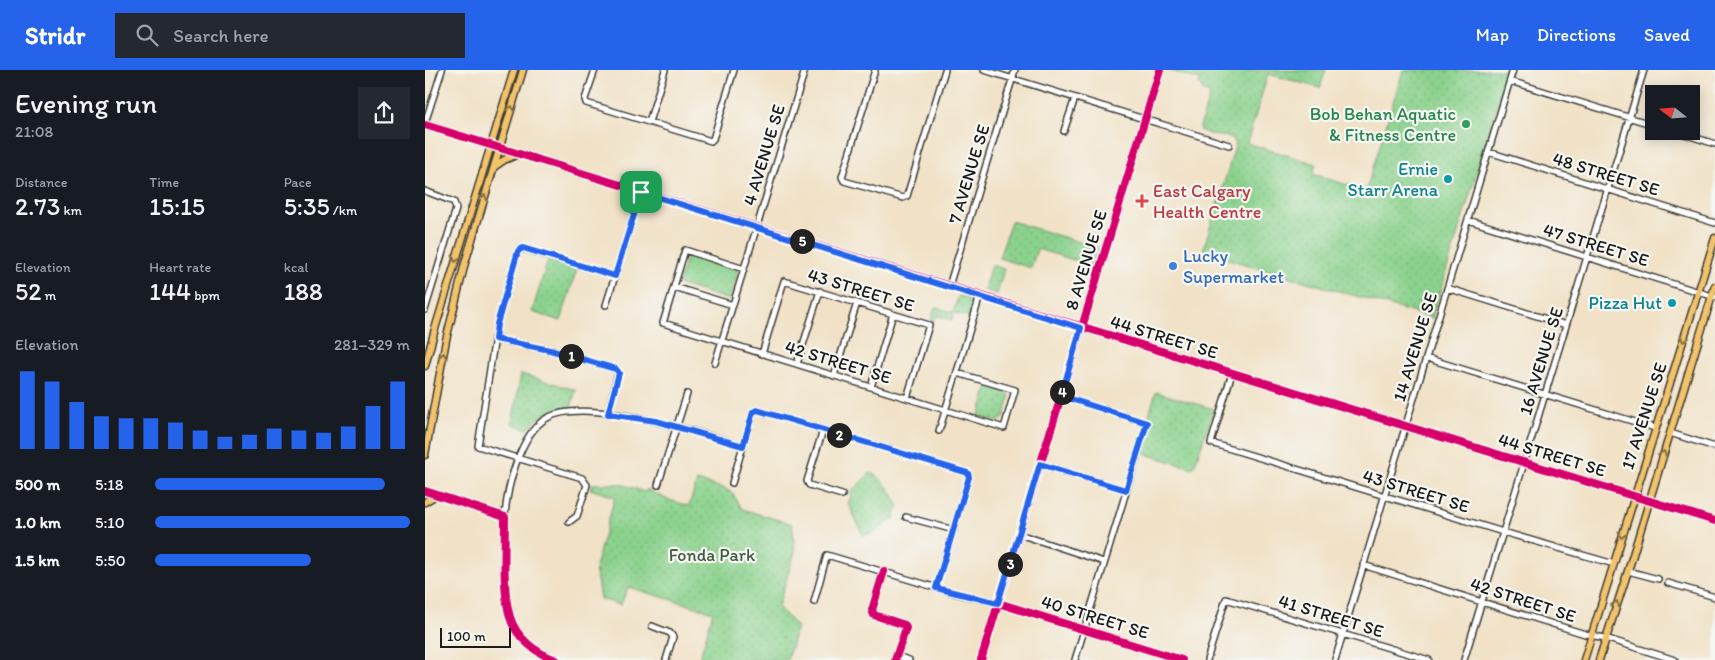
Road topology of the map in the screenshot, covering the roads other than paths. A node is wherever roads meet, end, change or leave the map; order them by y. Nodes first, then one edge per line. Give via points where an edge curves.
1 (442, 70) edge
2 (514, 70) edge
3 (523, 70) edge
4 (595, 70) edge
5 (665, 70) edge
6 (734, 70) edge
7 (805, 70) edge
8 (875, 70) edge
9 (945, 70) edge
10 (984, 70) edge
11 (1015, 70) edge
12 (1160, 70) edge
13 (1513, 70) edge
14 (1644, 70) edge
15 (1013, 79) junction
16 (1510, 81) junction
17 (1075, 98) junction
18 (1629, 117) junction
19 (1145, 120) junction
20 (649, 122) junction
21 (1645, 122) edge
22 (425, 124) edge
23 (1064, 131) dead end
24 (1700, 139) edge
25 (1715, 144) edge
26 (491, 145) junction
27 (1229, 145) dead end
28 (499, 148) junction
29 (1489, 152) junction
30 (518, 154) junction
31 (493, 167) junction
32 (1608, 188) junction
33 (425, 191) edge
34 (641, 192) junction
35 (1468, 220) junction
36 (1715, 223) edge
37 (757, 228) junction
38 (1715, 238) edge
39 (1587, 257) junction
40 (744, 269) junction
41 (615, 276) junction
42 (949, 286) junction
43 (1715, 286) edge
44 (674, 287) junction
45 (1447, 288) junction
46 (820, 291) junction
47 (1698, 292) junction
48 (980, 296) junction
49 (1713, 297) edge
50 (857, 303) junction
51 (606, 305) dead end
52 (733, 305) junction
53 (425, 310) edge
54 (893, 314) junction
55 (1566, 325) junction
56 (1081, 328) junction
57 (495, 339) junction
58 (722, 342) junction
59 (762, 354) junction
60 (1426, 358) junction
61 (715, 363) dead end
62 (797, 364) junction
63 (425, 366) edge
64 (957, 373) junction
65 (1232, 373) junction
66 (835, 376) junction
67 (871, 387) junction
68 (687, 394) dead end
69 (1545, 394) junction
70 (1061, 396) junction
71 (907, 398) junction
72 (946, 410) junction
73 (608, 414) junction
74 (677, 426) junction
75 (1405, 426) junction
76 (1655, 428) junction
77 (823, 430) junction
78 (939, 431) dead end
79 (1670, 433) junction
80 (743, 446) junction
81 (1715, 446) edge
82 (425, 455) edge
83 (518, 459) junction
84 (1524, 462) junction
85 (1040, 464) junction
86 (732, 483) dead end
87 (658, 485) dead end
88 (1126, 490) junction
89 (425, 491) edge
90 (436, 495) junction
91 (842, 495) dead end
92 (1384, 496) junction
93 (1634, 496) junction
94 (1649, 501) junction
95 (425, 502) edge
96 (906, 516) dead end
97 (505, 517) junction
98 (1715, 521) edge
99 (569, 522) dead end
100 (953, 530) junction
101 (1503, 532) junction
102 (1019, 534) junction
103 (1105, 562) junction
104 (1613, 564) junction
105 (1363, 565) junction
106 (1628, 570) junction
107 (884, 572) junction
108 (1658, 580) dead end
109 (1668, 582) dead end
110 (936, 588) junction
111 (1715, 597) edge
112 (1482, 601) junction
113 (813, 602) dead end
114 (998, 603) junction
115 (652, 626) dead end
116 (1084, 629) junction
117 (1342, 634) junction
118 (1592, 636) junction
119 (1605, 638) junction
120 (896, 658) edge
121 (556, 660) edge
122 (666, 660) edge
123 (909, 660) edge
124 (981, 660) edge
125 (1075, 660) edge
126 (1182, 660) edge
127 (1207, 660) edge
128 (1335, 660) edge
129 (1429, 660) edge
130 (1464, 660) edge
131 (1584, 660) edge
132 (1599, 660) edge
133 (1675, 660) edge

1 - 22 street
2 - 26 main road
28 -> 3 main road
4 - 20 street via 585,99 587,103
5 - 20 street
6 - 20 street via 711,141
7 - 37 street, 4 AVENUE SE
8 - 9 street via 842,177 903,198 907,196
10 - 15 street
11 - 15 street, 7 AVENUE SE
12 - 19 street, 8 AVENUE SE
13 - 16 street, 14 AVENUE SE
14 - 18 street, 16 AVENUE SE
15 - 17 street
15 - 42 street, 7 AVENUE SE
16 - 18 street
16 - 29 street, 14 AVENUE SE
17 - 19 street
17 - 23 street
18 - 21 street
18 - 32 street, 16 AVENUE SE
19 - 27 street
19 - 56 street, 8 AVENUE SE
22 - 26 street, 44 STREET SE
24 - 25 street
26 - 28 street, 44 STREET SE
26 -> 63 main road
28 - 30 street, 44 STREET SE
28 - 31 main road
29 - 32 street, 48 STREET SE
29 - 35 street, 14 AVENUE SE
30 - 31 main road
30 - 34 street, 44 STREET SE
82 -> 31 main road via 446,340
32 - 36 street, 48 STREET SE
32 - 39 street, 16 AVENUE SE
33 - 53 street via 455,202 457,209
34 - 37 street, 44 STREET SE
34 - 41 street
35 - 39 street, 47 STREET SE
35 - 45 street, 14 AVENUE SE
37 - 40 street, 4 AVENUE SE
37 - 42 street, 44 STREET SE
38 - 47 main road, 17 AVENUE SE
39 - 47 street, 47 STREET SE
39 - 55 street, 16 AVENUE SE
40 - 44 street via 685,250
40 - 52 street, 4 AVENUE SE
41 - 51 street
41 - 57 street via 523,248 518,251
42 - 48 street, 44 STREET SE
43 - 49 main road, 17 AVENUE SE
44 - 52 street
44 - 58 street, 42 STREET SE via 663,323
45 - 55 street
45 - 60 street, 14 AVENUE SE
46 - 50 street, 43 STREET SE
46 - 59 street, 43 STREET SE via 784,281
46 - 62 street
47 - 49 street, 47 STREET SE
47 -> 76 main road, 17 AVENUE SE
48 - 56 street, 44 STREET SE
48 - 64 street
49 - 79 main road, 17 AVENUE SE
50 - 54 street, 43 STREET SE
50 - 66 street
52 - 58 street, 4 AVENUE SE
54 - 67 street
54 - 71 street, 43 STREET SE via 929,325
55 - 69 street, 16 AVENUE SE
56 - 65 street, 44 STREET SE
56 - 70 street, 8 AVENUE SE
57 - 73 street via 550,350 616,369 619,373
57 - 83 street via 478,446
58 - 59 street, 42 STREET SE
58 - 61 street, 4 AVENUE SE
59 - 62 street, 42 STREET SE
60 - 69 street
60 - 75 street, 14 AVENUE SE
62 - 66 street, 42 STREET SE
64 - 72 street
64 - 72 street, 42 STREET SE via 1015,390 1004,428
65 - 75 street, 44 STREET SE
65 - 92 street, 43 STREET SE via 1211,443
66 - 67 street, 42 STREET SE
67 - 71 street, 42 STREET SE
68 - 74 street
69 - 76 street
69 - 84 street, 16 AVENUE SE
70 - 85 street, 8 AVENUE SE
70 - 88 street via 1147,423
71 - 72 street, 42 STREET SE
72 - 78 street
73 - 74 street
73 - 83 street via 574,411 547,418 529,434
74 - 80 street
74 - 87 street
75 - 84 street, 44 STREET SE
75 - 92 street, 14 AVENUE SE
76 - 93 main road, 17 AVENUE SE
77 - 80 street via 757,410 753,412
77 - 91 street via 807,481 809,485
77 - 100 street via 968,473
79 - 81 street
94 -> 79 main road, 17 AVENUE SE
80 - 86 street
83 - 97 street via 507,496
83 - 99 street via 582,478 587,485 577,516
84 - 93 street, 44 STREET SE
84 - 101 street, 16 AVENUE SE
85 - 88 street
85 - 102 street, 8 AVENUE SE
88 - 103 street
89 - 90 street
90 - 95 main road
90 - 97 street
92 - 101 street, 43 STREET SE
92 - 105 street, 14 AVENUE SE
93 - 94 street, 44 STREET SE
93 -> 104 main road, 17 AVENUE SE
94 - 98 street, 44 STREET SE
94 - 106 main road, 17 AVENUE SE
96 - 100 street
97 - 121 street via 506,595 510,618 531,647
100 - 110 street
101 - 104 street, 43 STREET SE
101 - 112 street, 16 AVENUE SE
102 - 103 street
102 - 114 street, 8 AVENUE SE
103 - 116 street
104 - 118 main road, 17 AVENUE SE
105 - 112 street, 42 STREET SE
105 - 117 street, 14 AVENUE SE
106 - 108 street
119 -> 106 main road, 17 AVENUE SE
107 - 110 street, 40 STREET SE
107 - 113 street, 40 STREET SE via 827,554
107 - 120 street via 872,610 874,616 905,625
109 - 111 street
110 - 114 street, 40 STREET SE
112 - 118 street, 42 STREET SE
112 - 130 street, 16 AVENUE SE
114 - 116 street, 40 STREET SE
114 - 124 street, 8 AVENUE SE
115 - 122 street via 673,637
116 - 125 street
116 - 126 street, 40 STREET SE
117 - 127 street, 41 STREET SE via 1226,599
117 - 128 street, 14 AVENUE SE
117 - 129 street, 41 STREET SE
118 - 119 street, 42 STREET SE
118 - 131 main road, 17 AVENUE SE
119 - 132 main road, 17 AVENUE SE
119 - 133 street, 42 STREET SE
120 - 123 street

